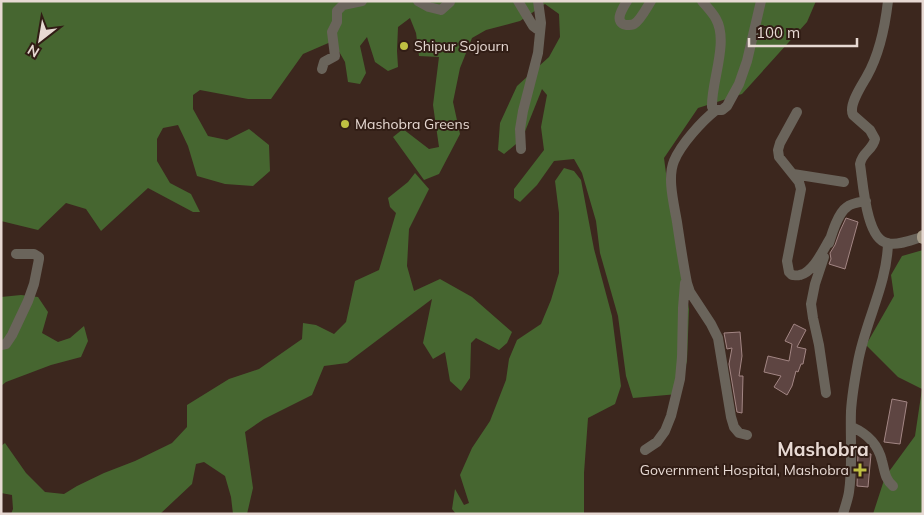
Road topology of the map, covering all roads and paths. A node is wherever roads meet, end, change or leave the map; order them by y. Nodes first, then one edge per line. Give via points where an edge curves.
1 (362, 1) edge
2 (418, 1) edge
3 (449, 1) edge
4 (518, 1) edge
5 (538, 1) edge
6 (626, 1) edge
7 (651, 1) edge
8 (702, 1) edge
9 (761, 1) edge
10 (888, 1) edge
11 (540, 27) junction
12 (322, 69) dead end
13 (716, 110) junction
14 (797, 112) dead end
15 (521, 149) dead end
16 (793, 174) junction
17 (844, 182) dead end
18 (866, 201) junction
19 (831, 237) junction
20 (922, 237) edge
21 (888, 244) junction
22 (16, 254) dead end
23 (686, 280) junction
24 (1, 345) edge
25 (826, 393) dead end
26 (852, 427) junction
27 (747, 435) dead end
28 (645, 450) dead end
29 (893, 486) dead end
30 (843, 514) edge

1 - 12 street via 343,5 337,11 337,22 332,32 335,56 324,62
2 - 3 street via 441,10
4 - 11 street via 533,26
5 - 11 street
6 - 7 street via 619,16 622,24 628,26 638,21
8 - 13 street via 720,28 720,55 711,100
9 - 13 street via 739,84 727,106
10 - 18 street via 876,58 850,108 875,139 860,164
11 - 15 street via 538,53 520,129
13 - 23 street via 682,146 671,174
14 - 16 street via 778,150
16 - 17 street
16 - 19 street via 801,189 787,261 789,272 800,276 809,270
18 - 19 street via 845,208
18 - 21 street via 873,230
19 - 25 street via 811,304
20 - 21 street
21 - 26 street via 880,289 858,361
22 - 24 street via 34,254 40,259 28,301 9,340
23 - 27 street via 718,338 734,427
23 - 28 street via 682,357 671,416 657,442
26 - 29 street via 872,440 880,454 886,478
26 - 30 street via 852,471

